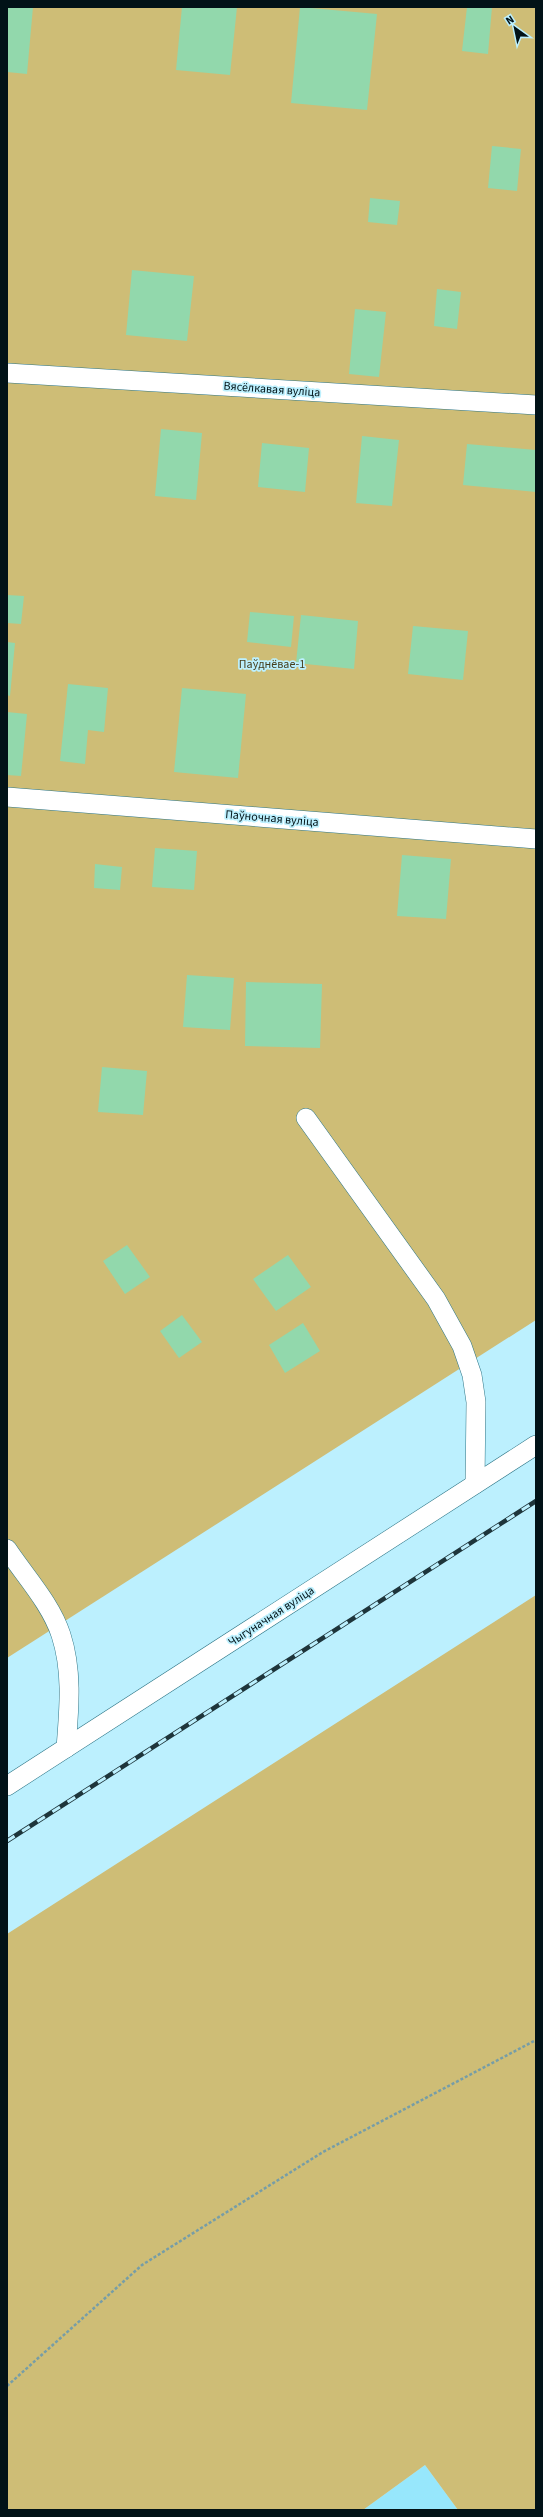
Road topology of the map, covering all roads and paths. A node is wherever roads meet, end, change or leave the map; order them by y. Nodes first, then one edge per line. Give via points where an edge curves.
1 (7, 373) edge
2 (536, 405) edge
3 (7, 796) edge
4 (536, 839) edge
5 (306, 1118) dead end
6 (536, 1445) edge
7 (474, 1484) junction
8 (7, 1549) edge
9 (66, 1748) junction
10 (7, 1786) edge
11 (536, 2040) edge
12 (7, 2386) edge

1 - 2 lane, Вясёлкавая вуліца
3 - 4 lane, Паўночная вуліца
5 - 7 lane via 436,1298 462,1346 472,1375 476,1402
6 - 7 lane, Чыгуначная вуліца
7 - 9 lane, Чыгуначная вуліца
8 - 9 lane via 51,1612 61,1634 69,1681
9 - 10 lane, Чыгуначная вуліца
11 - 12 path via 323,2152 142,2265

